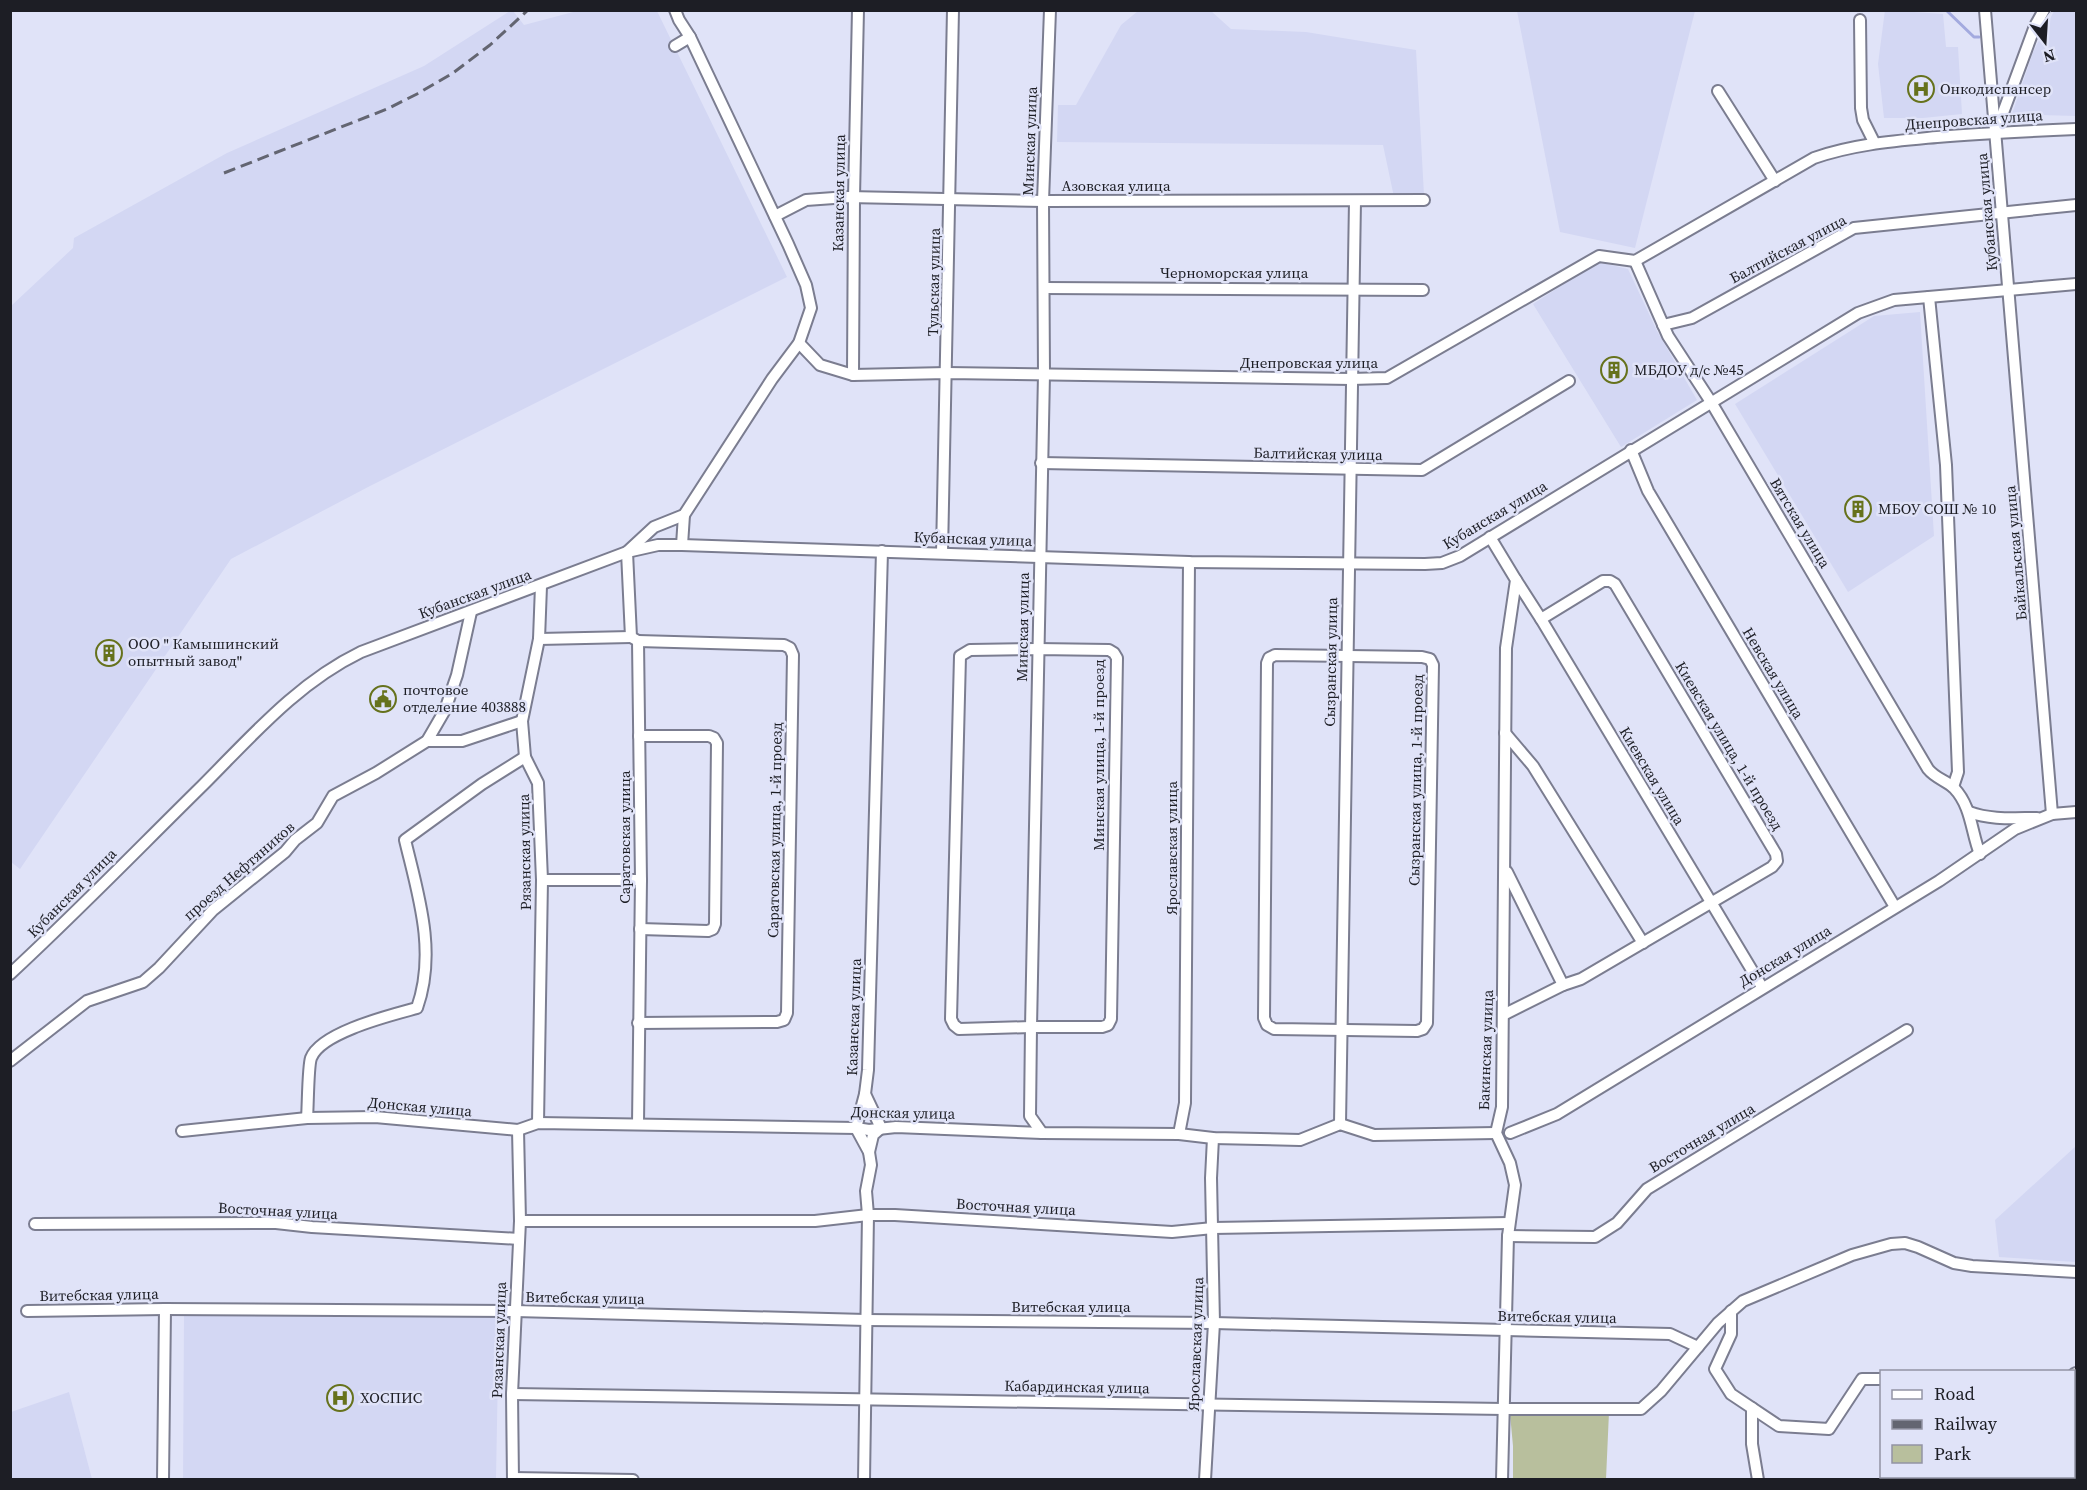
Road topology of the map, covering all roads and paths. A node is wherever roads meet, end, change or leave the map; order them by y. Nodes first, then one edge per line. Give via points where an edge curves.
1 (675, 10) edge
2 (858, 10) edge
3 (953, 10) edge
4 (1050, 10) edge
5 (1985, 10) edge
6 (2044, 10) edge
7 (1860, 20) dead end
8 (690, 37) junction
9 (675, 46) dead end
10 (1718, 91) dead end
11 (2076, 129) edge
12 (1996, 132) junction
13 (1874, 142) junction
14 (1775, 181) junction
15 (854, 197) junction
16 (950, 199) junction
17 (1424, 200) dead end
18 (1043, 201) junction
19 (1355, 201) junction
20 (2076, 205) edge
21 (2001, 211) junction
22 (775, 216) junction
23 (1635, 261) junction
24 (2076, 284) edge
25 (1045, 288) junction
26 (1355, 289) junction
27 (1423, 290) dead end
28 (2009, 290) junction
29 (1929, 297) junction
30 (1663, 325) junction
31 (799, 343) junction
32 (947, 373) junction
33 (1044, 374) junction
34 (853, 375) junction
35 (1352, 380) junction
36 (1569, 381) dead end
37 (1711, 402) junction
38 (1631, 450) junction
39 (1041, 463) junction
40 (1349, 470) junction
41 (684, 515) junction
42 (1490, 537) junction
43 (682, 544) junction
44 (882, 551) junction
45 (627, 552) junction
46 (942, 553) junction
47 (1040, 557) junction
48 (1189, 562) junction
49 (1348, 563) junction
50 (1516, 580) junction
51 (541, 585) junction
52 (471, 612) junction
53 (1541, 619) junction
54 (538, 639) junction
55 (634, 639) junction
56 (1037, 648) junction
57 (1346, 657) junction
58 (522, 721) junction
59 (1505, 733) junction
60 (639, 736) junction
61 (427, 741) junction
62 (525, 758) junction
63 (1953, 787) junction
64 (1969, 812) junction
65 (2076, 812) edge
66 (2048, 816) junction
67 (1980, 854) junction
68 (1505, 869) junction
69 (542, 880) junction
70 (641, 880) junction
71 (1711, 903) junction
72 (1895, 908) junction
73 (640, 929) junction
74 (1643, 943) junction
75 (10, 974) edge
76 (1563, 985) junction
77 (1762, 987) junction
78 (1503, 1015) junction
79 (638, 1023) junction
80 (1031, 1026) junction
81 (1342, 1030) junction
82 (1907, 1030) dead end
83 (10, 1060) edge
84 (865, 1094) junction
85 (1502, 1107) junction
86 (307, 1118) junction
87 (538, 1124) junction
88 (638, 1124) junction
89 (1340, 1124) junction
90 (856, 1128) junction
91 (881, 1128) junction
92 (182, 1131) dead end
93 (518, 1131) junction
94 (1042, 1132) junction
95 (1496, 1133) junction
96 (1510, 1133) junction
97 (1179, 1134) junction
98 (1213, 1138) junction
99 (1501, 1144) junction
100 (869, 1152) junction
101 (868, 1215) junction
102 (520, 1221) junction
103 (1509, 1223) junction
104 (35, 1224) dead end
105 (1213, 1228) junction
106 (1508, 1236) junction
107 (519, 1239) junction
108 (2076, 1272) edge
109 (165, 1309) junction
110 (27, 1311) dead end
111 (515, 1311) junction
112 (1731, 1311) junction
113 (866, 1320) junction
114 (1214, 1323) junction
115 (1504, 1331) junction
116 (1698, 1347) junction
117 (1880, 1379) edge
118 (512, 1395) junction
119 (867, 1399) junction
120 (1209, 1404) junction
121 (1752, 1408) junction
122 (1504, 1409) junction
123 (163, 1479) edge
124 (513, 1479) edge
125 (633, 1479) edge
126 (864, 1479) edge
127 (1205, 1479) edge
128 (1502, 1479) edge
129 (1758, 1479) edge

1 - 8 street
2 - 15 street, Казанская улица
3 - 16 street, Тульская улица
4 - 18 street, Минская улица
5 - 12 street, Кубанская улица
6 - 12 street
7 - 13 street via 1861,108
8 - 9 street
8 - 22 street
10 - 14 street
11 - 12 street, Днепровская улица
12 - 13 street, Днепровская улица
12 - 21 street, Кубанская улица
13 - 14 street, Днепровская улица via 1814,158
14 - 23 street, Днепровская улица
15 - 16 street, Азовская улица
15 - 22 street, Азовская улица via 806,200
15 - 34 street, Казанская улица
16 - 18 street, Азовская улица
16 - 32 street, Тульская улица
17 - 19 street, Азовская улица
18 - 19 street, Азовская улица
18 - 25 street, Минская улица
19 - 26 street, Сызранская улица
20 - 21 street, Балтийская улица
21 - 28 street, Кубанская улица
21 - 30 street, Балтийская улица via 1854,228 1692,318
22 - 31 street via 806,285 812,308
23 - 30 street, Вятская улица
23 - 35 street, Днепровская улица via 1599,256 1387,378
24 - 28 street, Кубанская улица
25 - 26 street, Черноморская улица
25 - 33 street, Минская улица
26 - 27 street, Черноморская улица
26 - 35 street, Сызранская улица
28 - 29 street, Кубанская улица
28 - 66 street, Байкальская улица
29 - 37 street, Кубанская улица via 1894,300 1858,313
29 - 63 street via 1946,465 1958,772
30 - 37 street, Вятская улица
31 - 34 street, Днепровская улица via 820,365
31 - 41 street
32 - 33 street, Днепровская улица
32 - 34 street, Днепровская улица
32 - 46 street, Тульская улица
33 - 35 street, Днепровская улица
33 - 39 street, Минская улица
35 - 40 street, Сызранская улица
36 - 40 street, Балтийская улица via 1422,470
37 - 38 street, Кубанская улица
37 - 63 street, Вятская улица via 1928,769
38 - 42 street, Кубанская улица
38 - 72 street, Невская улица via 1648,491
39 - 40 street, Балтийская улица
39 - 47 street, Минская улица
40 - 49 street, Сызранская улица
41 - 43 street
41 - 45 street via 654,527
42 - 49 street, Кубанская улица via 1442,563
42 - 50 street
43 - 44 street, Кубанская улица
43 - 45 street, Кубанская улица
44 - 46 street, Кубанская улица
44 - 84 street, Казанская улица
45 - 51 street, Кубанская улица
45 - 55 street, Саратовская улица
46 - 47 street, Кубанская улица
47 - 48 street, Кубанская улица
47 - 56 street, Минская улица
48 - 49 street, Кубанская улица
48 - 97 street, Ярославская улица via 1185,1103
49 - 57 street, Сызранская улица
50 - 53 street, Киевская улица
50 - 59 street, Бакинская улица via 1506,648
51 - 52 street, Кубанская улица
51 - 54 street, Рязанская улица
52 - 61 street, проезд Нефтяников via 457,675 445,710
52 - 75 street, Кубанская улица via 361,652 308,684 279,708
53 - 71 street, Киевская улица
53 - 71 street, Киевская улица, 1-й проезд via 1603,581 1615,584 1776,854 1777,861 1772,867
54 - 55 street
54 - 58 street, Рязанская улица
55 - 60 street, Саратовская улица
55 - 79 street, Саратовская улица, 1-й проезд via 784,645 793,655 784,1020
56 - 80 street, Минская улица
56 - 80 street, Минская улица, 1-й проезд via 970,650 960,656 951,1019 959,1029
56 - 80 street, Минская улица, 1-й проезд via 1109,650 1117,658 1111,1019 1102,1027
57 - 81 street, Сызранская улица
57 - 81 street, Сызранская улица, 1-й проезд via 1275,655 1267,663 1264,1018 1274,1029
57 - 81 street, Сызранская улица, 1-й проезд via 1422,657 1430,659 1433,665 1427,1023 1417,1031
58 - 61 street via 462,741
58 - 62 street, Рязанская улица
59 - 68 street, Бакинская улица
59 - 74 street via 1533,766
60 - 70 street, Саратовская улица
60 - 73 street via 709,736 717,743 716,924 708,931
61 - 83 street, проезд Нефтяников via 333,796 317,823 213,910 144,982 87,1001
62 - 69 street, Рязанская улица via 538,783
62 - 86 street via 405,840 427,945 422,995 417,1008 366,1023 322,1043 311,1058
63 - 64 street, Вятская улица
64 - 66 street via 1997,818
64 - 67 street, Вятская улица
65 - 66 street, Донская улица
66 - 67 street, Донская улица via 2014,829
67 - 72 street, Донская улица
68 - 76 street, Бакинская улица
68 - 78 street, Бакинская улица
69 - 70 street
69 - 87 street, Рязанская улица
70 - 73 street, Саратовская улица
71 - 74 street, Киевская улица, 1-й проезд
71 - 77 street, Киевская улица
72 - 77 street, Донская улица
73 - 79 street, Саратовская улица
74 - 76 street, Киевская улица, 1-й проезд via 1581,979
76 - 78 street, Киевская улица, 1-й проезд
77 - 96 street, Донская улица via 1557,1114
78 - 85 street, Бакинская улица
79 - 88 street, Саратовская улица
80 - 94 street, Минская улица via 1030,1116
81 - 89 street, Сызранская улица
82 - 106 street, Восточная улица via 1647,1189 1617,1223 1601,1234
84 - 90 street, Казанская улица
84 - 91 street
85 - 95 street, Бакинская улица
85 - 96 street
86 - 92 street, Донская улица
86 - 93 street, Донская улица via 375,1117
87 - 88 street, Донская улица
87 - 93 street, Донская улица
88 - 90 street, Донская улица
89 - 95 street via 1374,1135
89 - 98 street, Донская улица via 1300,1140
90 - 91 street, Донская улица
90 - 100 street
91 - 94 street, Донская улица
91 - 100 street via 873,1135
93 - 102 street, Рязанская улица
94 - 97 street, Донская улица
95 - 99 street, Бакинская улица
96 - 99 street
97 - 98 street, Донская улица
98 - 105 street, Ярославская улица
99 - 103 street, Бакинская улица via 1515,1185
100 - 101 street
101 - 102 street, Восточная улица via 815,1221
101 - 105 street, Восточная улица via 1172,1232
101 - 113 street
102 - 107 street, Рязанская улица
103 - 105 street, Восточная улица
103 - 106 street, Бакинская улица
104 - 107 street, Восточная улица via 276,1223
105 - 114 street, Ярославская улица
106 - 115 street, Бакинская улица
107 - 111 street, Рязанская улица
108 - 112 street via 1972,1266 1918,1247 1892,1244 1808,1272 1743,1301
109 - 110 street, Витебская улица
109 - 111 street, Витебская улица
109 - 123 street
111 - 113 street, Витебская улица
111 - 118 street, Рязанская улица
112 - 116 street
112 - 121 street via 1731,1334 1715,1369 1731,1394
113 - 114 street, Витебская улица
113 - 119 street
114 - 115 street, Витебская улица
114 - 120 street, Ярославская улица
115 - 116 street, Витебская улица via 1670,1334
115 - 122 street, Бакинская улица
116 - 122 street, Кабардинская улица via 1641,1409
117 - 121 street via 1862,1379 1829,1429 1779,1426
118 - 119 street, Кабардинская улица
118 - 124 street, Рязанская улица
119 - 120 street, Кабардинская улица
119 - 126 street
120 - 122 street, Кабардинская улица
120 - 127 street, Ярославская улица
121 - 129 street via 1752,1444
122 - 128 street, Бакинская улица
124 - 125 street

